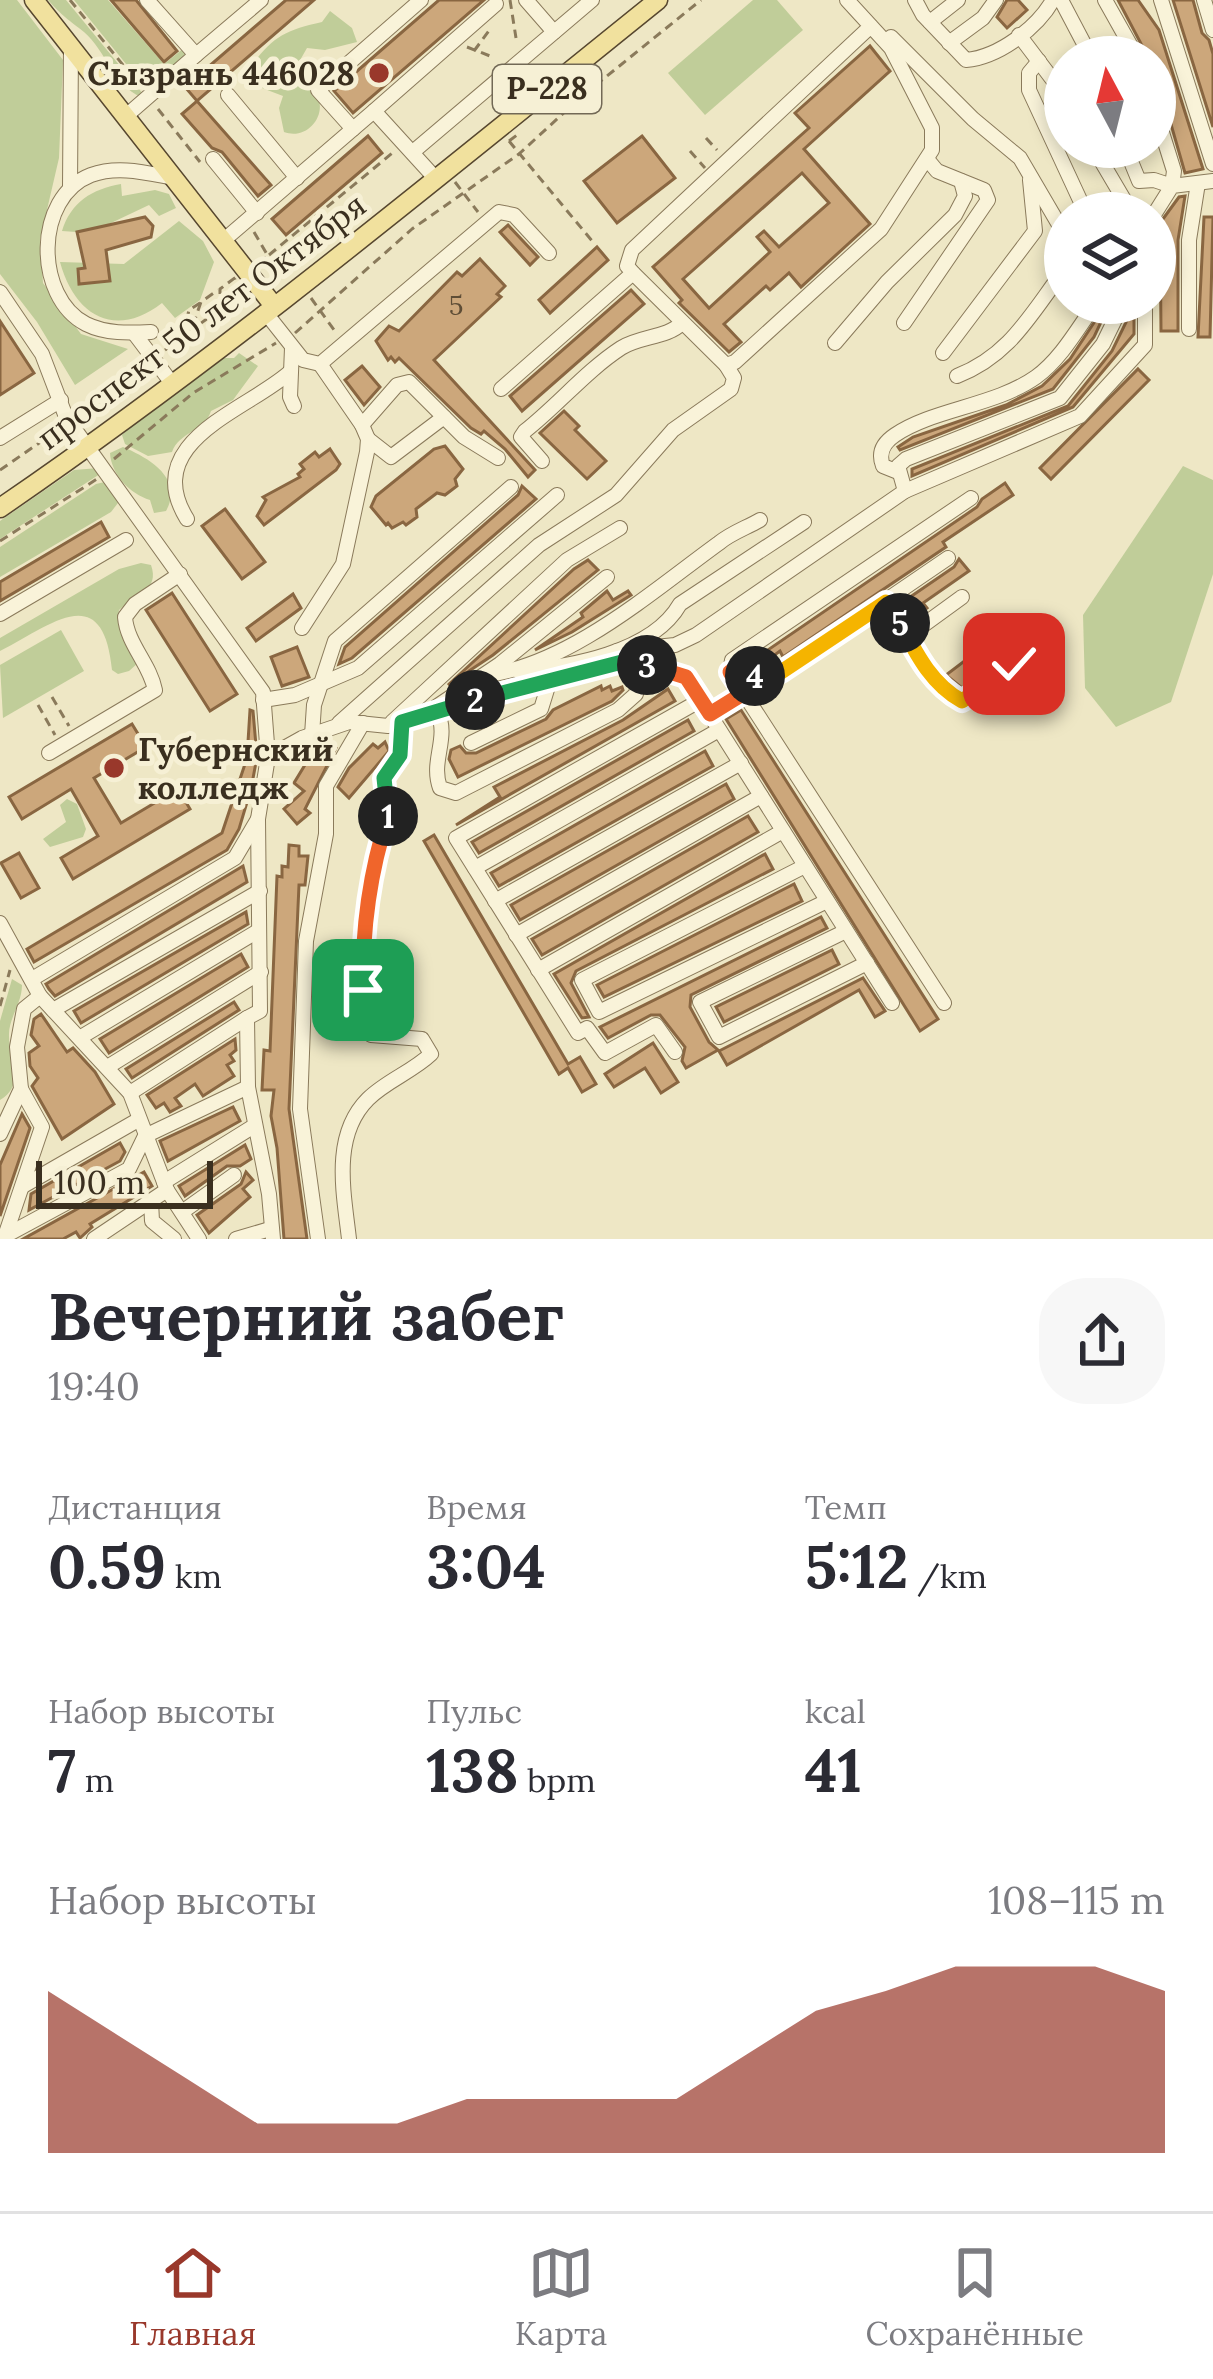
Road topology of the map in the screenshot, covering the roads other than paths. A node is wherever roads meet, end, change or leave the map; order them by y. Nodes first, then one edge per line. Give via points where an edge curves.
1 (34, 0) edge
2 (147, 0) edge
3 (261, 0) edge
4 (421, 0) edge
5 (526, 0) edge
6 (592, 0) edge
7 (658, 0) edge
8 (847, 0) edge
9 (916, 0) edge
10 (958, 0) edge
11 (996, 0) edge
12 (1057, 0) edge
13 (1105, 0) edge
14 (1161, 0) edge
15 (1204, 0) edge
16 (503, 2) edge
17 (930, 22) junction
18 (871, 26) junction
19 (1213, 30) edge
20 (554, 32) junction
21 (1018, 35) junction
22 (1078, 36) edge
23 (1125, 36) edge
24 (949, 43) junction
25 (70, 46) junction
26 (196, 56) junction
27 (1039, 61) junction
28 (1044, 68) edge
29 (228, 95) dead end
30 (374, 111) junction
31 (126, 116) junction
32 (353, 129) junction
33 (410, 147) junction
34 (927, 159) junction
35 (208, 163) road end
36 (1213, 164) edge
37 (1134, 168) edge
38 (1173, 168) edge
39 (1029, 173) junction
40 (175, 178) junction
41 (297, 178) junction
42 (436, 179) junction
43 (961, 181) junction
44 (1205, 182) edge
45 (1172, 186) junction
46 (70, 187) junction
47 (1076, 192) edge
48 (1168, 192) edge
49 (1044, 199) edge
50 (252, 217) junction
51 (224, 240) junction
52 (549, 253) dead end
53 (633, 273) junction
54 (0, 292) edge
55 (1044, 295) edge
56 (270, 309) junction
57 (682, 323) junction
58 (904, 323) dead end
59 (1081, 324) edge
60 (1113, 324) edge
61 (1145, 324) edge
62 (1190, 328) dead end
63 (151, 332) dead end
64 (134, 333) junction
65 (835, 343) dead end
66 (290, 344) junction
67 (943, 353) dead end
68 (320, 364) junction
69 (726, 365) junction
70 (290, 372) junction
71 (957, 376) dead end
72 (171, 382) junction
73 (501, 389) dead end
74 (61, 400) junction
75 (294, 406) dead end
76 (444, 417) junction
77 (365, 432) junction
78 (0, 438) edge
79 (89, 447) junction
80 (498, 458) dead end
81 (542, 461) dead end
82 (898, 472) junction
83 (511, 487) dead end
84 (905, 491) junction
85 (556, 495) dead end
86 (971, 498) dead end
87 (0, 508) edge
88 (188, 519) dead end
89 (760, 520) dead end
90 (805, 522) dead end
91 (620, 528) dead end
92 (126, 540) dead end
93 (948, 558) dead end
94 (180, 574) junction
95 (608, 577) dead end
96 (962, 597) dead end
97 (886, 602) junction
98 (0, 614) edge
99 (302, 628) dead end
100 (907, 638) junction
101 (616, 652) junction
102 (586, 662) junction
103 (641, 663) junction
104 (1014, 664) dead end
105 (518, 671) junction
106 (730, 672) junction
107 (574, 675) junction
108 (483, 676) junction
109 (325, 680) junction
110 (550, 680) junction
111 (744, 693) junction
112 (263, 700) junction
113 (700, 700) junction
114 (432, 712) junction
115 (710, 714) junction
116 (363, 723) junction
117 (395, 723) junction
118 (336, 727) junction
119 (719, 730) junction
120 (312, 735) junction
121 (472, 743) dead end
122 (62, 746) road end
123 (268, 757) junction
124 (741, 763) junction
125 (761, 796) junction
126 (258, 819) junction
127 (783, 831) junction
128 (805, 866) junction
129 (475, 868) junction
130 (260, 891) junction
131 (495, 901) junction
132 (827, 901) junction
133 (0, 923) edge
134 (258, 931) junction
135 (847, 931) junction
136 (516, 935) junction
137 (866, 963) junction
138 (538, 970) junction
139 (261, 972) junction
140 (32, 979) junction
141 (40, 996) junction
142 (892, 1003) dead end
143 (944, 1003) dead end
144 (53, 1010) junction
145 (247, 1018) junction
146 (81, 1036) junction
147 (675, 1052) dead end
148 (109, 1066) junction
149 (248, 1087) junction
150 (21, 1089) junction
151 (130, 1093) junction
152 (6, 1106) edge
153 (138, 1120) junction
154 (254, 1126) junction
155 (0, 1134) edge
156 (145, 1136) junction
157 (234, 1174) dead end
158 (166, 1186) junction
159 (22, 1187) junction
160 (151, 1202) junction
161 (182, 1212) junction
162 (272, 1234) edge
163 (104, 1236) edge
164 (4, 1238) edge
165 (174, 1239) edge
166 (199, 1239) edge
167 (236, 1239) edge
168 (318, 1239) edge
169 (349, 1239) edge

1 - 25 main road
2 - 26 street
3 - 26 street
4 - 32 street via 319,90
5 - 20 street
6 - 20 street
7 - 42 main road, проспект 50 лет Октября / Р-228
8 - 18 street
9 - 17 street
10 - 17 street
11 - 24 street
12 - 21 street
12 - 22 street
13 - 23 street
14 - 36 street
15 - 19 street
16 - 30 street
17 - 24 street
18 - 34 street via 932,128
18 - 39 street via 893,38
18 - 53 street via 632,250
20 - 33 street
21 - 24 street via 966,60
21 - 27 street
25 - 31 main road
25 - 46 street
26 - 31 street
27 - 28 street
27 - 47 street via 1029,90
29 - 41 street
30 - 32 street
30 - 33 street
31 - 40 main road
32 - 41 street
33 - 42 street
34 - 43 street
34 - 69 street via 862,248
35 - 50 street
37 - 45 street via 1139,181
38 - 45 street
39 - 49 street
39 - 67 street via 1035,231
40 - 46 street via 117,169
40 - 51 main road
41 - 50 street
42 - 56 main road, проспект 50 лет Октября / Р-228
43 - 58 street via 984,190 986,206
43 - 65 street via 965,196 955,214
44 - 45 street
44 - 62 street via 1190,241
45 - 48 street
46 - 64 street via 49,234 53,285 84,323
50 - 51 street
51 - 56 main road
52 - 68 street via 514,215 499,212
53 - 57 street
53 - 73 street
54 - 74 street via 42,354
55 - 71 street via 1000,353
56 - 66 street
56 - 72 main road, проспект 50 лет Октября / Р-228
57 - 69 street
57 - 81 street via 614,352 525,431 524,444
59 - 82 street via 1036,377 897,434 880,460
60 - 82 street via 1060,398 916,453
61 - 84 street via 1145,345 1080,416
63 - 64 street
64 - 72 street
66 - 68 street via 303,360
66 - 70 street
68 - 77 street
69 - 118 street via 731,388 673,430 616,495 539,545
70 - 75 street
70 - 88 street via 186,449 177,484
72 - 79 main road, проспект 50 лет Октября / Р-228
74 - 78 street
74 - 79 street
76 - 77 street via 391,457
76 - 77 street via 404,377
76 - 80 street
77 - 99 street via 343,565
79 - 87 main road, проспект 50 лет Октября / Р-228
79 - 94 street
82 - 84 street
83 - 109 street via 335,641
84 - 101 street via 696,635
85 - 109 street via 358,668
86 - 106 street via 732,659
89 - 105 street
90 - 101 street
91 - 117 street via 558,568
92 - 98 street
93 - 97 street
94 - 112 street
94 - 122 street via 125,617 155,690
95 - 108 street
96 - 100 street
97 - 100 street
97 - 106 street via 781,672
100 - 104 street via 944,692 962,701
101 - 102 street
102 - 105 street
102 - 107 street
103 - 107 street
103 - 113 street via 686,677
103 - 114 street via 636,694 618,710 456,793 440,788 434,771 444,733
105 - 108 street
106 - 111 street
107 - 110 street
108 - 114 street
109 - 112 street
109 - 120 street
110 - 114 street
110 - 121 street via 541,710
111 - 115 street
111 - 143 street
112 - 123 street
113 - 115 street
113 - 129 street via 456,838
114 - 117 street
115 - 119 street
116 - 117 street
116 - 118 street
116 - 168 street via 326,786 326,834 306,940 300,1109
117 - 169 street via 400,755 384,778 388,814 364,941 363,1010 371,1035 422,1039 431,1054 371,1096 347,1134
118 - 120 street
119 - 124 street
119 - 129 street
120 - 123 street
123 - 126 street
124 - 125 street
124 - 131 street
125 - 127 street
125 - 136 street
126 - 130 street
126 - 140 street via 235,858
127 - 128 street
127 - 138 street
128 - 132 street
128 - 132 street via 583,980 599,1012
129 - 131 street
130 - 134 street
130 - 144 street
131 - 136 street
132 - 135 street
133 - 140 street
134 - 139 street
134 - 146 street
135 - 137 street
135 - 137 street via 700,1002 719,1037
136 - 138 street
137 - 142 street
138 - 147 street via 578,1033 587,1028 605,1053 656,1025
139 - 145 street via 260,1011
139 - 148 street
140 - 141 street
141 - 144 street
141 - 150 street via 24,1010
144 - 146 street
145 - 149 street
145 - 151 street
146 - 148 street
148 - 151 street
149 - 154 street
149 - 156 street
150 - 152 street
150 - 159 street via 43,1127
151 - 153 street
152 - 155 street
153 - 156 street
153 - 159 street
154 - 158 street
154 - 162 street
156 - 158 street
156 - 164 street via 128,1169
157 - 161 street
158 - 160 street
158 - 161 street
159 - 164 street
160 - 163 street
160 - 165 street via 152,1221
161 - 166 street
162 - 167 street

